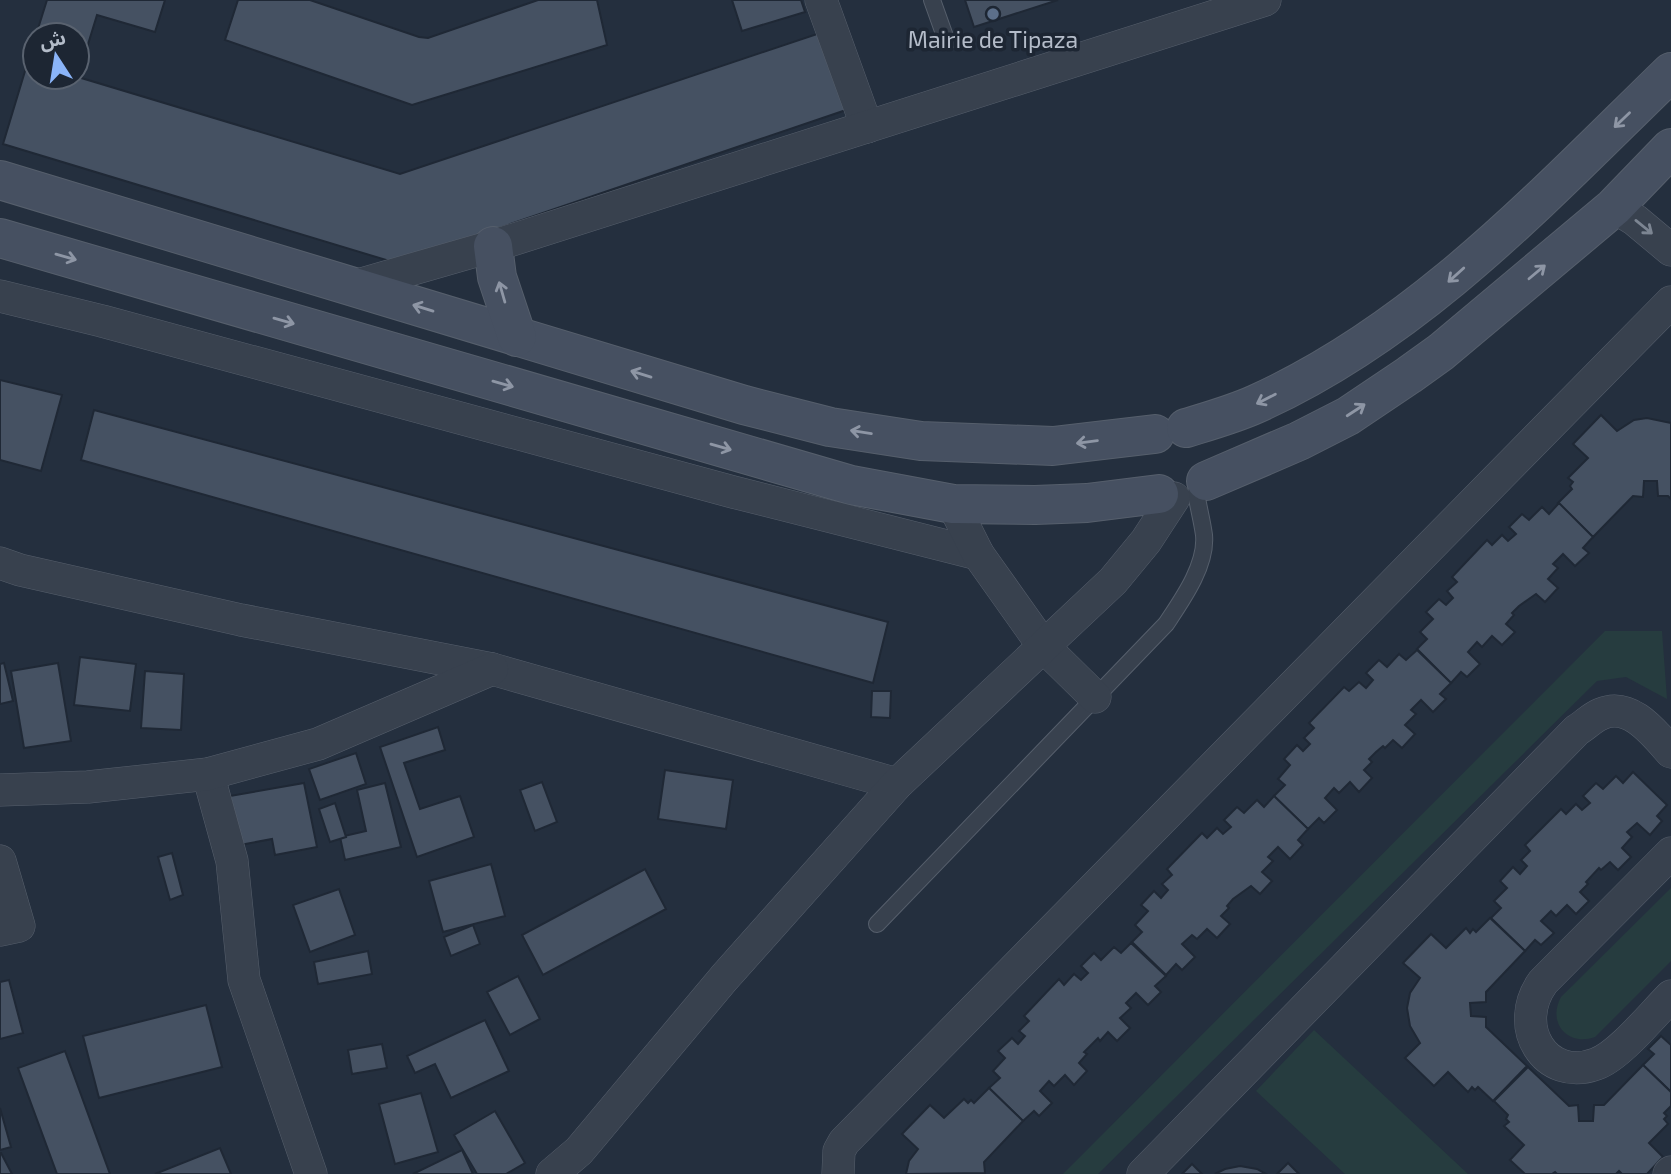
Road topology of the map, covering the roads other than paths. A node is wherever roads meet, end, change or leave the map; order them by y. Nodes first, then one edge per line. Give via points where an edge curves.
1 (821, 0) edge
2 (932, 0) edge
3 (1265, 0) edge
4 (947, 42) dead end
5 (1671, 72) edge
6 (867, 127) junction
7 (1667, 165) edge
8 (0, 180) edge
9 (1614, 207) junction
10 (0, 238) edge
11 (494, 246) junction
12 (1671, 250) edge
13 (351, 287) junction
14 (0, 296) edge
15 (1671, 302) edge
16 (517, 337) junction
17 (1170, 431) junction
18 (1184, 491) junction
19 (953, 504) junction
20 (978, 554) junction
21 (7, 570) edge
22 (1044, 647) junction
23 (492, 669) junction
24 (1095, 697) junction
25 (1666, 734) edge
26 (208, 775) junction
27 (897, 784) junction
28 (0, 790) edge
29 (1671, 853) edge
30 (0, 861) edge
31 (877, 924) dead end
32 (0, 930) edge
33 (1671, 996) edge
34 (312, 1174) edge
35 (552, 1174) edge
36 (838, 1174) edge
37 (1143, 1174) edge

1 - 6 street
2 - 4 lane
3 - 6 street
5 -> 17 main road via 1441,289 1326,368 1256,404
6 - 11 street
7 - 9 main road
8 - 13 main road
9 -> 12 street
18 -> 9 main road via 1348,416 1441,352
10 -> 19 main road via 851,485
11 - 13 street
16 -> 11 main road via 497,277
16 -> 13 main road
14 - 20 street
15 - 36 street via 845,1142 839,1151
17 -> 16 main road via 1053,446 921,441 831,427 744,405
17 - 18 main road via 1200,437 1209,450 1211,465
17 - 18 main road via 1145,446 1140,461 1143,477
18 - 19 main road via 1074,504
18 - 22 street via 1122,572
18 - 24 lane via 1204,538 1198,568 1166,624
19 - 20 street
20 - 22 street
21 - 23 street
22 - 24 street
22 - 27 street
23 - 26 street via 318,744
23 - 27 street
24 - 31 lane
25 - 37 street via 1623,711 1602,713 1577,730
26 - 28 street
26 - 34 street via 232,861 244,980
27 - 35 street via 724,978 579,1151
29 - 33 street via 1543,982 1532,1001 1529,1023 1536,1043 1550,1059 1570,1067 1592,1066 1611,1056
30 - 32 street via 19,926

